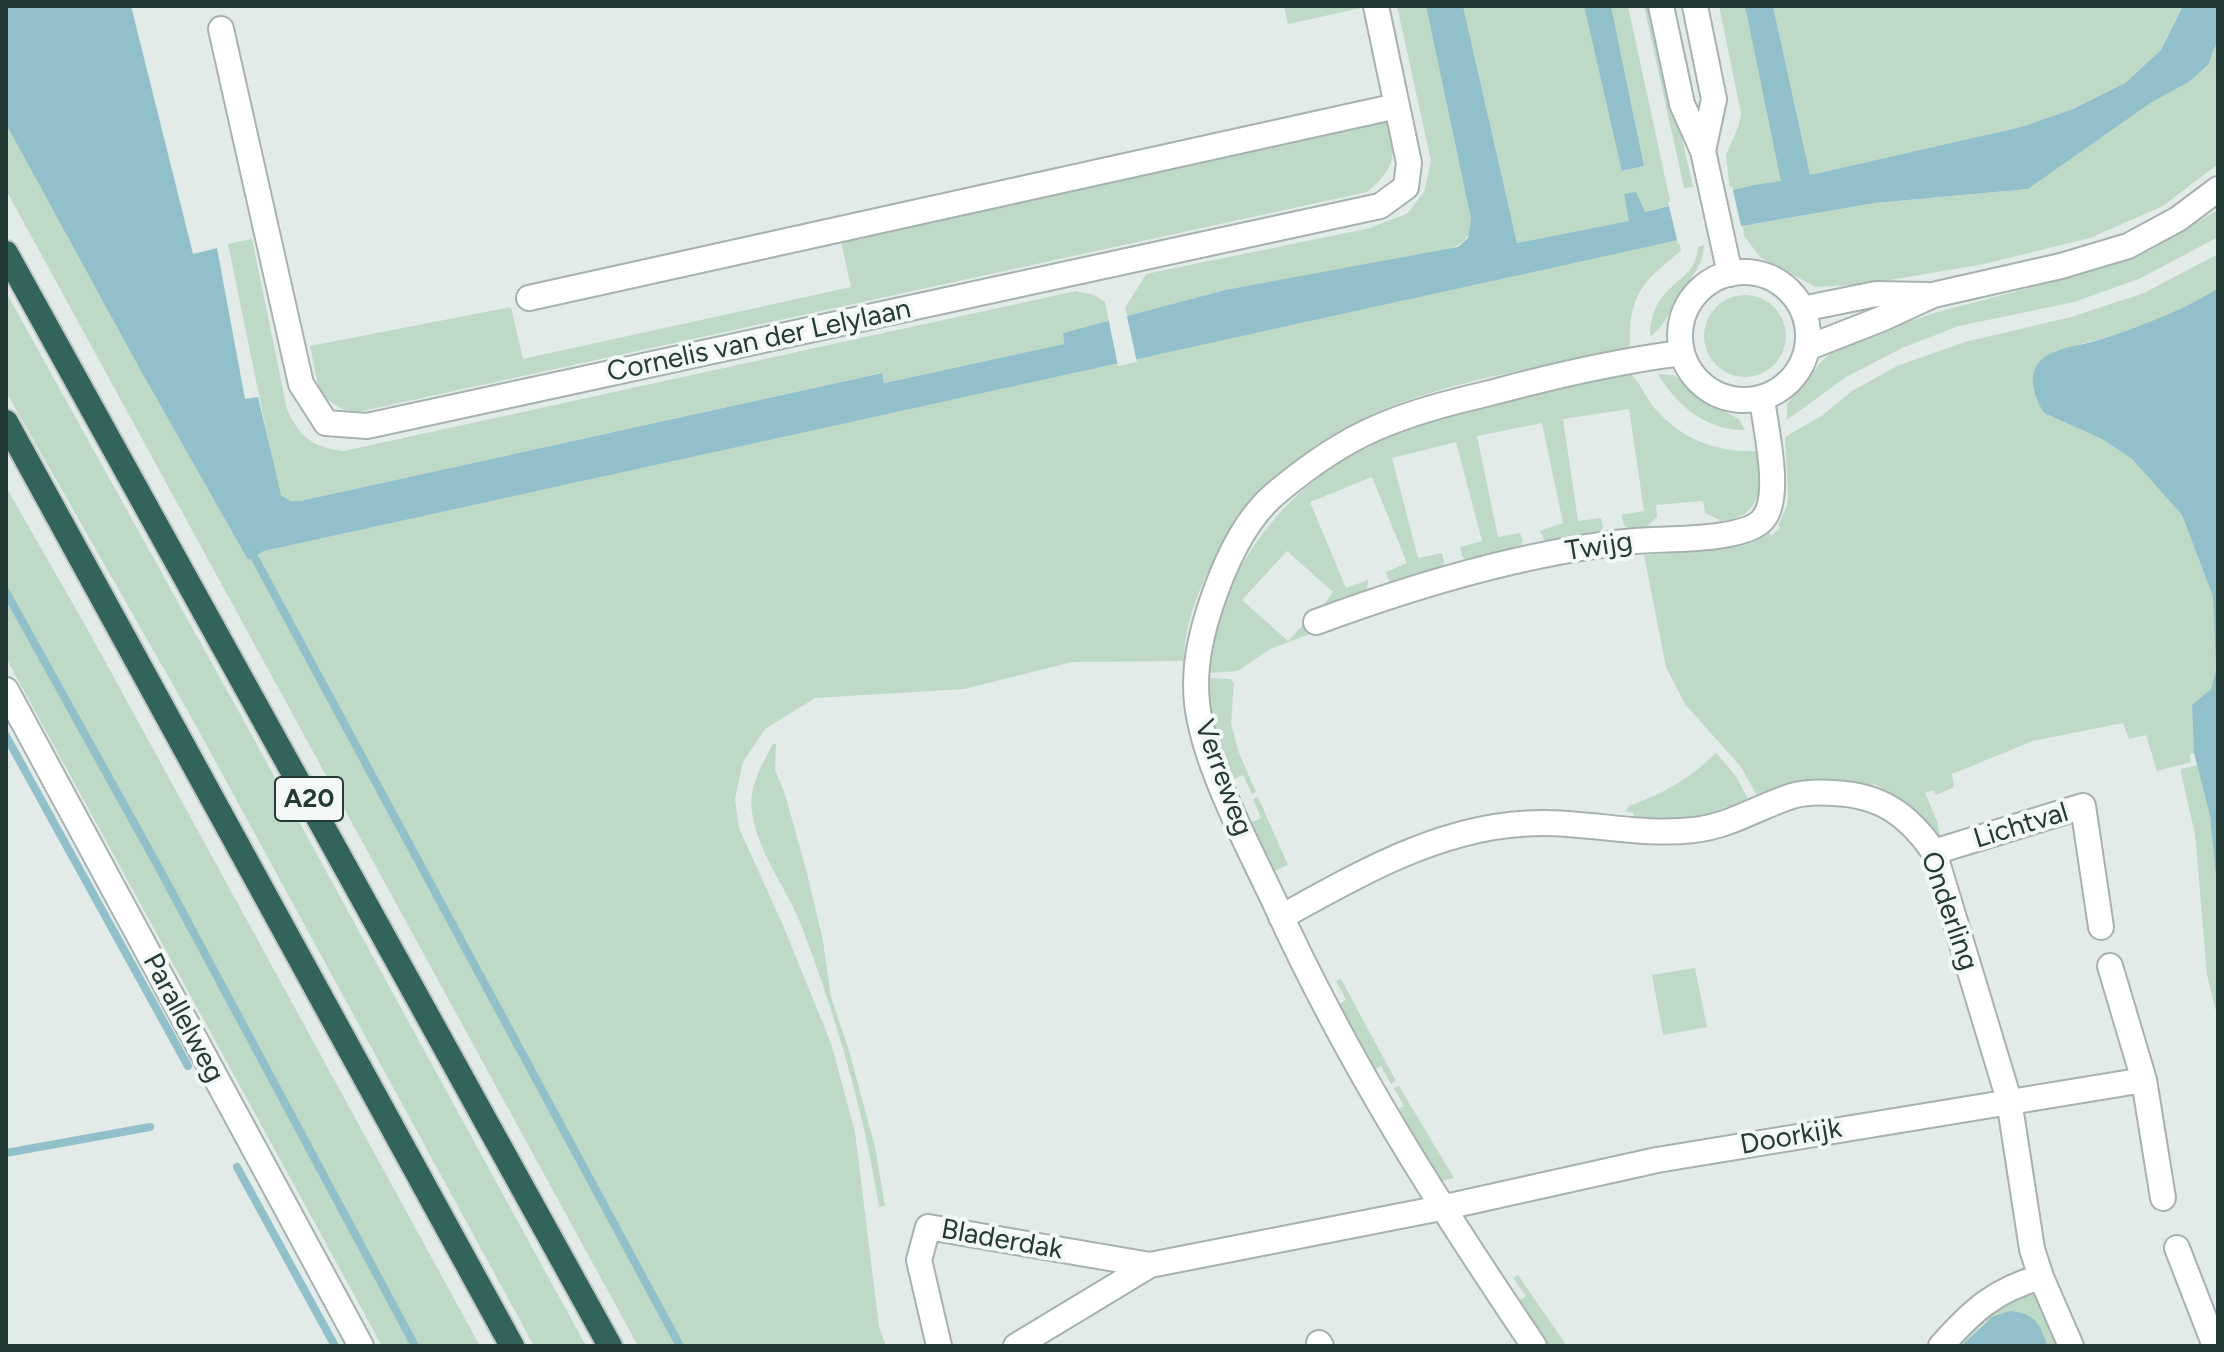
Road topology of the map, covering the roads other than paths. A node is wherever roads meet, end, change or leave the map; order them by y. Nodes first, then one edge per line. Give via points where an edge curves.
1 (1376, 6) edge
2 (1661, 6) edge
3 (1695, 6) edge
4 (221, 29) dead end
5 (1397, 106) junction
6 (1703, 151) junction
7 (2218, 189) edge
8 (6, 253) edge
9 (1730, 274) junction
10 (1933, 295) junction
11 (529, 298) dead end
12 (1802, 309) junction
13 (1807, 348) junction
14 (1682, 353) junction
15 (1762, 398) junction
16 (6, 422) edge
17 (1316, 622) dead end
18 (6, 690) edge
19 (1934, 852) junction
20 (1281, 917) junction
21 (2101, 927) dead end
22 (2110, 966) dead end
23 (2144, 1080) junction
24 (2009, 1100) junction
25 (2163, 1198) dead end
26 (1441, 1208) junction
27 (2177, 1248) dead end
28 (1150, 1265) junction
29 (2041, 1277) junction
30 (361, 1346) edge
31 (512, 1346) edge
32 (610, 1346) edge
33 (939, 1346) edge
34 (1016, 1346) edge
35 (1534, 1346) edge
36 (1941, 1346) edge
37 (2071, 1346) edge
38 (2215, 1346) edge

1 - 5 street, Cornelis van der Lelylaan
2 - 6 street via 1682,104
3 - 6 street via 1714,99
4 - 5 street, Cornelis van der Lelylaan via 301,384 326,423 367,426 1380,206 1406,187 1409,163
5 - 11 street
6 - 9 street
7 - 10 street via 2128,246
8 - 32 highway, A20
9 - 12 street via 1772,279 1790,291
9 - 14 street via 1711,282 1689,303 1682,322
10 - 12 street via 1876,294
10 - 13 street
12 - 13 street
13 - 15 street via 1788,383
14 - 15 street via 1696,380 1712,392 1731,399
14 - 20 street, Verreweg via 1532,382 1376,428 1274,494 1248,525 1226,563 1207,614 1196,670 1197,704 1204,739 1236,821
15 - 17 street, Twijg via 1771,497 1765,518 1753,528 1537,558 1384,598
16 - 31 highway
18 - 30 street, Parallelweg
19 - 20 street, Onderling via 1920,831 1876,800 1805,792 1698,830 1647,832 1542,823 1490,827 1413,849
19 - 21 street, Lichtval via 2083,806
19 - 24 street, Onderling
20 - 26 street, Verreweg via 1331,1021
22 - 23 street
23 - 24 street, Doorkijk
23 - 25 street
24 - 26 street, Doorkijk via 1657,1160
24 - 29 street, Onderling
26 - 28 street, Bladerdak
26 - 35 street, Verreweg
27 - 38 street
28 - 33 street, Bladerdak via 928,1227 919,1260
28 - 34 street, Bladerdak
29 - 36 street via 1991,1297
29 - 37 street, Onderling

